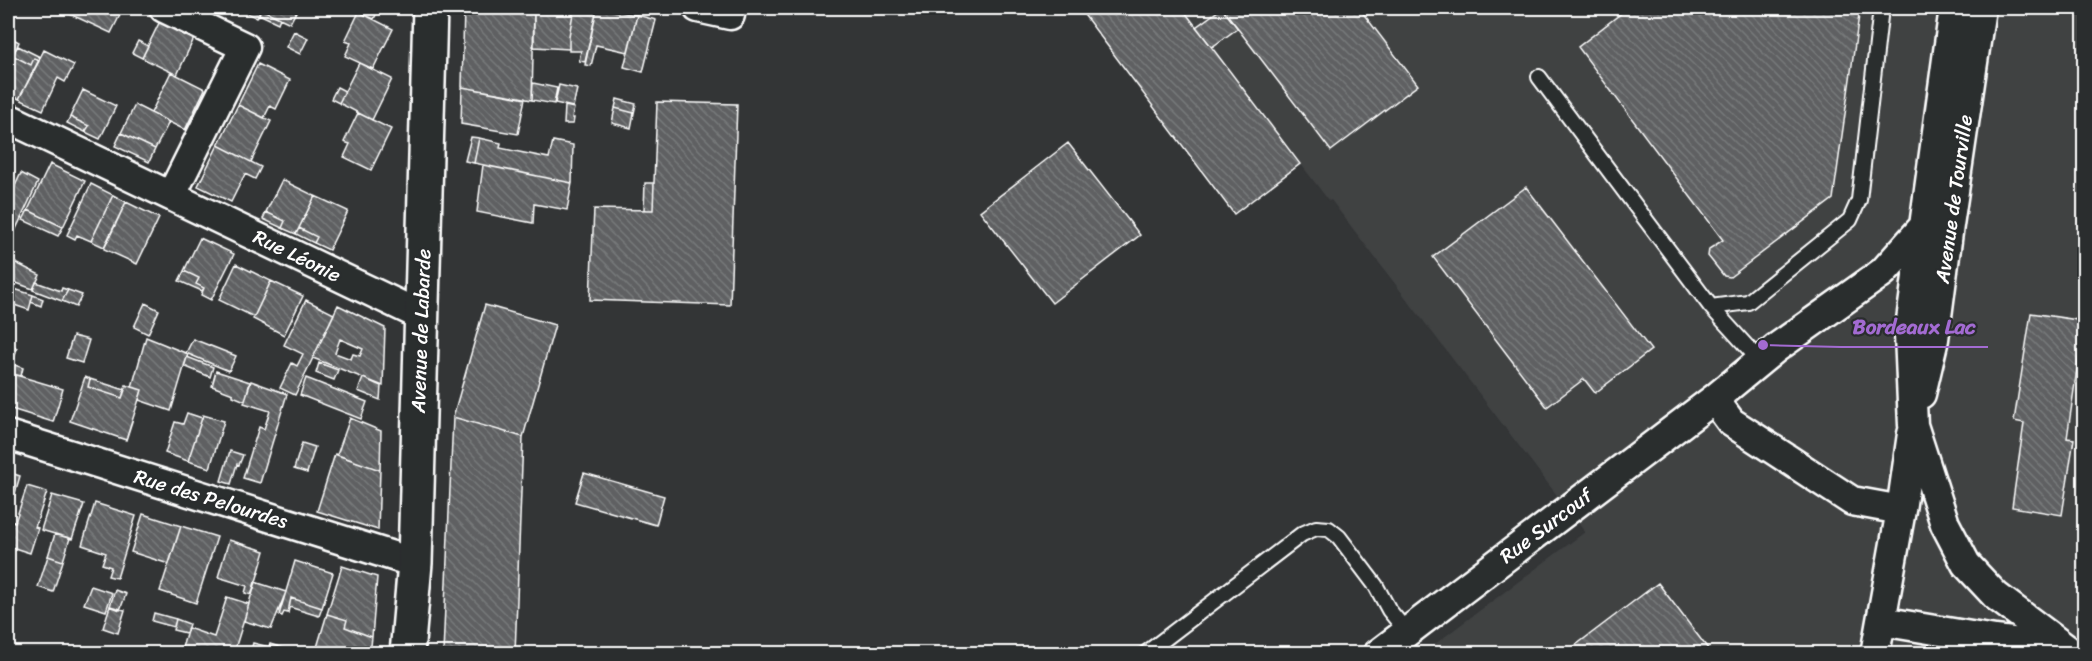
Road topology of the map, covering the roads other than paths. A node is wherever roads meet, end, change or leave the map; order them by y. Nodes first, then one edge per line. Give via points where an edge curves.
1 (164, 8) edge
2 (430, 8) edge
3 (699, 8) edge
4 (1881, 8) edge
5 (1954, 8) edge
6 (1981, 8) edge
7 (730, 15) dead end
8 (1539, 77) dead end
9 (8, 118) edge
10 (171, 196) junction
11 (1924, 226) junction
12 (1711, 307) junction
13 (422, 316) junction
14 (1760, 361) junction
15 (1714, 399) junction
16 (1913, 424) junction
17 (8, 435) edge
18 (1901, 510) junction
19 (415, 563) junction
20 (1881, 621) junction
21 (1407, 632) junction
22 (2068, 651) edge
23 (407, 654) edge
24 (1145, 654) edge
25 (1378, 654) edge
26 (1875, 654) edge

1 - 10 street via 245,47
2 - 13 main road, Avenue de Labarde
3 - 7 street
4 - 12 lane via 1859,200 1850,220 1748,302
5 - 11 street, Avenue de Tourville
6 - 16 street, Avenue de Tourville via 1935,339
8 - 12 lane
9 - 10 street, Rue Léonie
10 - 13 street, Rue Léonie
11 - 14 street, Rue Surcouf via 1883,272
11 - 16 street, Avenue de Tourville via 1909,335
12 - 14 lane
13 - 19 main road, Avenue de Labarde
14 - 15 street, Rue Surcouf
15 - 18 street via 1731,422 1852,501
15 - 21 street, Rue Surcouf
16 - 18 street, Avenue de Tourville
16 - 22 street via 1945,524 1966,564 1996,596
17 - 19 street, Rue des Pelourdes
18 - 20 street, Avenue de Tourville
19 - 23 main road, Avenue de Labarde
20 - 22 street
20 - 26 street, Avenue de Tourville
21 - 24 lane via 1339,537 1329,529 1316,528 1302,534
21 - 25 street, Rue Surcouf

